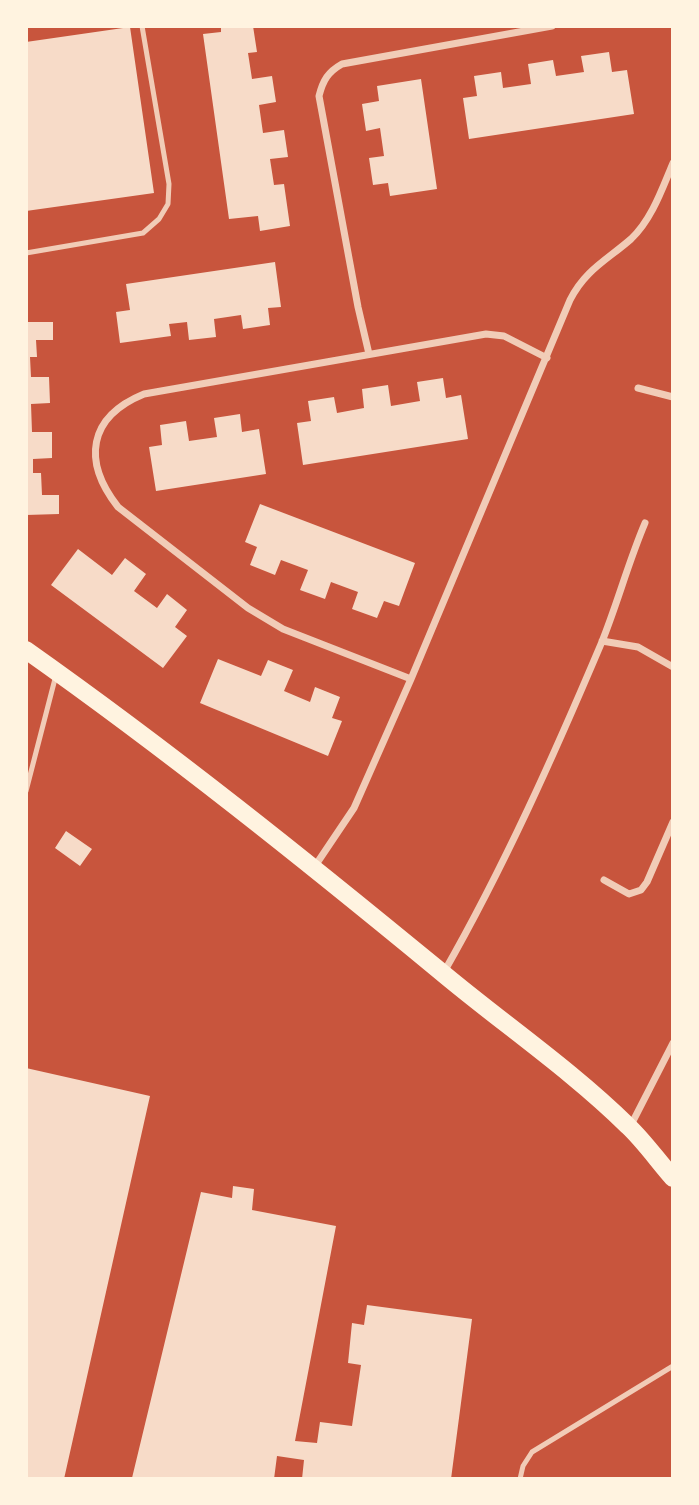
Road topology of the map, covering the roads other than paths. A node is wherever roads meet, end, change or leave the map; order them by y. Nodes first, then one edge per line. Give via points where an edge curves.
1 (142, 26) edge
2 (552, 26) edge
3 (673, 163) edge
4 (26, 253) edge
5 (369, 354) junction
6 (547, 358) junction
7 (638, 388) dead end
8 (673, 397) edge
9 (645, 523) dead end
10 (602, 641) junction
11 (26, 650) edge
12 (673, 667) edge
13 (57, 671) junction
14 (411, 679) junction
15 (26, 791) edge
16 (673, 822) edge
17 (314, 867) junction
18 (604, 880) dead end
19 (443, 974) junction
20 (673, 1044) edge
21 (630, 1128) junction
22 (673, 1178) edge
23 (673, 1366) edge
24 (520, 1479) edge

1 - 4 lane via 169,184 168,204 143,233
2 - 5 street via 342,64 323,80 319,96
3 - 6 street via 645,223 576,288
5 - 6 street via 486,334 504,336
5 - 14 street via 144,394 109,415 100,431 96,462 105,491 118,507 248,608 283,629
6 - 14 street
7 - 8 street
9 - 10 street
10 - 12 street via 638,647
10 - 19 street via 511,845
11 - 13 main road
13 - 15 lane
13 - 17 main road
14 - 17 street via 354,808
16 - 18 street via 640,890 629,894
17 - 19 main road
19 - 21 main road
20 - 21 street
21 - 22 main road
23 - 24 lane via 532,1452

